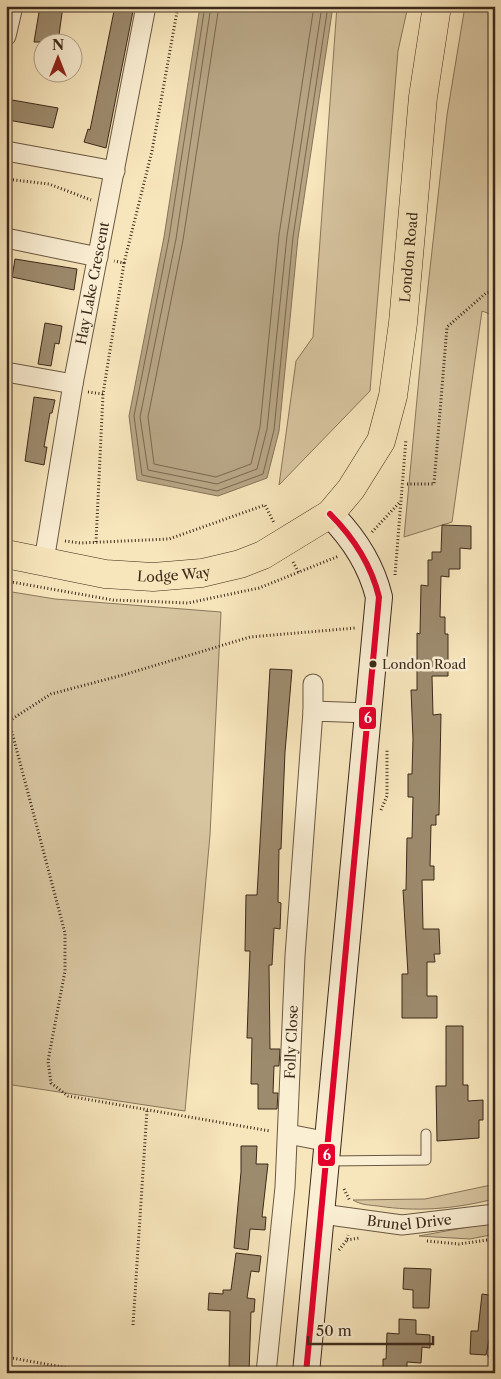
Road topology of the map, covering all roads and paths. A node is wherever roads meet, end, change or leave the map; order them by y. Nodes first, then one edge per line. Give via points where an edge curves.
1 (12, 6) edge
2 (146, 6) edge
3 (178, 6) edge
4 (437, 6) edge
5 (6, 36) edge
6 (6, 151) edge
7 (115, 171) junction
8 (6, 179) edge
9 (108, 206) junction
10 (6, 238) edge
11 (98, 257) junction
12 (124, 263) junction
13 (495, 290) edge
14 (6, 372) edge
15 (73, 384) junction
16 (407, 484) dead end
17 (330, 514) junction
18 (96, 542) junction
19 (283, 542) junction
20 (46, 550) junction
21 (6, 554) edge
22 (299, 573) dead end
23 (376, 626) junction
24 (313, 684) dead end
25 (313, 711) junction
26 (368, 713) junction
27 (8, 720) edge
28 (147, 1110) junction
29 (288, 1134) junction
30 (426, 1134) dead end
31 (328, 1151) junction
32 (322, 1214) junction
33 (495, 1214) edge
34 (133, 1325) dead end
35 (495, 1342) edge
36 (492, 1353) dead end
37 (6, 1357) edge
38 (82, 1373) edge
39 (266, 1373) edge
40 (306, 1373) edge

1 - 5 street
2 - 7 street, Hay Lake Crescent
3 - 12 path via 152,151
4 - 17 main road, London Road via 423,97 403,323 393,396 380,441 351,488
6 - 7 street
7 - 9 street, Hay Lake Crescent
8 - 9 path via 49,184
9 - 11 street, Hay Lake Crescent
10 - 11 street
11 - 12 path
11 - 15 street, Hay Lake Crescent
12 - 18 path via 103,394
13 - 16 path via 486,293 447,327 434,484
14 - 15 street
15 - 20 street, Hay Lake Crescent
17 - 19 main road, Lodge Way
17 - 23 main road via 347,530 374,575 379,597
18 - 19 path via 169,539 264,505
18 - 20 path
19 - 20 main road, Lodge Way via 240,564 202,573 153,577 105,574
19 - 22 path
20 - 21 main road, Lodge Way
23 - 26 main road
23 - 27 path via 250,637 51,694
24 - 25 street, Folly Close
25 - 26 street
25 - 29 street, Folly Close via 295,956
26 - 31 main road
27 - 28 path via 65,932 65,970 48,1061 51,1083 68,1096
28 - 29 path
28 - 34 path
29 - 31 street
29 - 39 street, Folly Close
30 - 31 lane via 426,1160
31 - 32 main road
32 - 33 street, Brunel Drive via 402,1225
32 - 40 main road
35 - 36 lane
37 - 38 path

